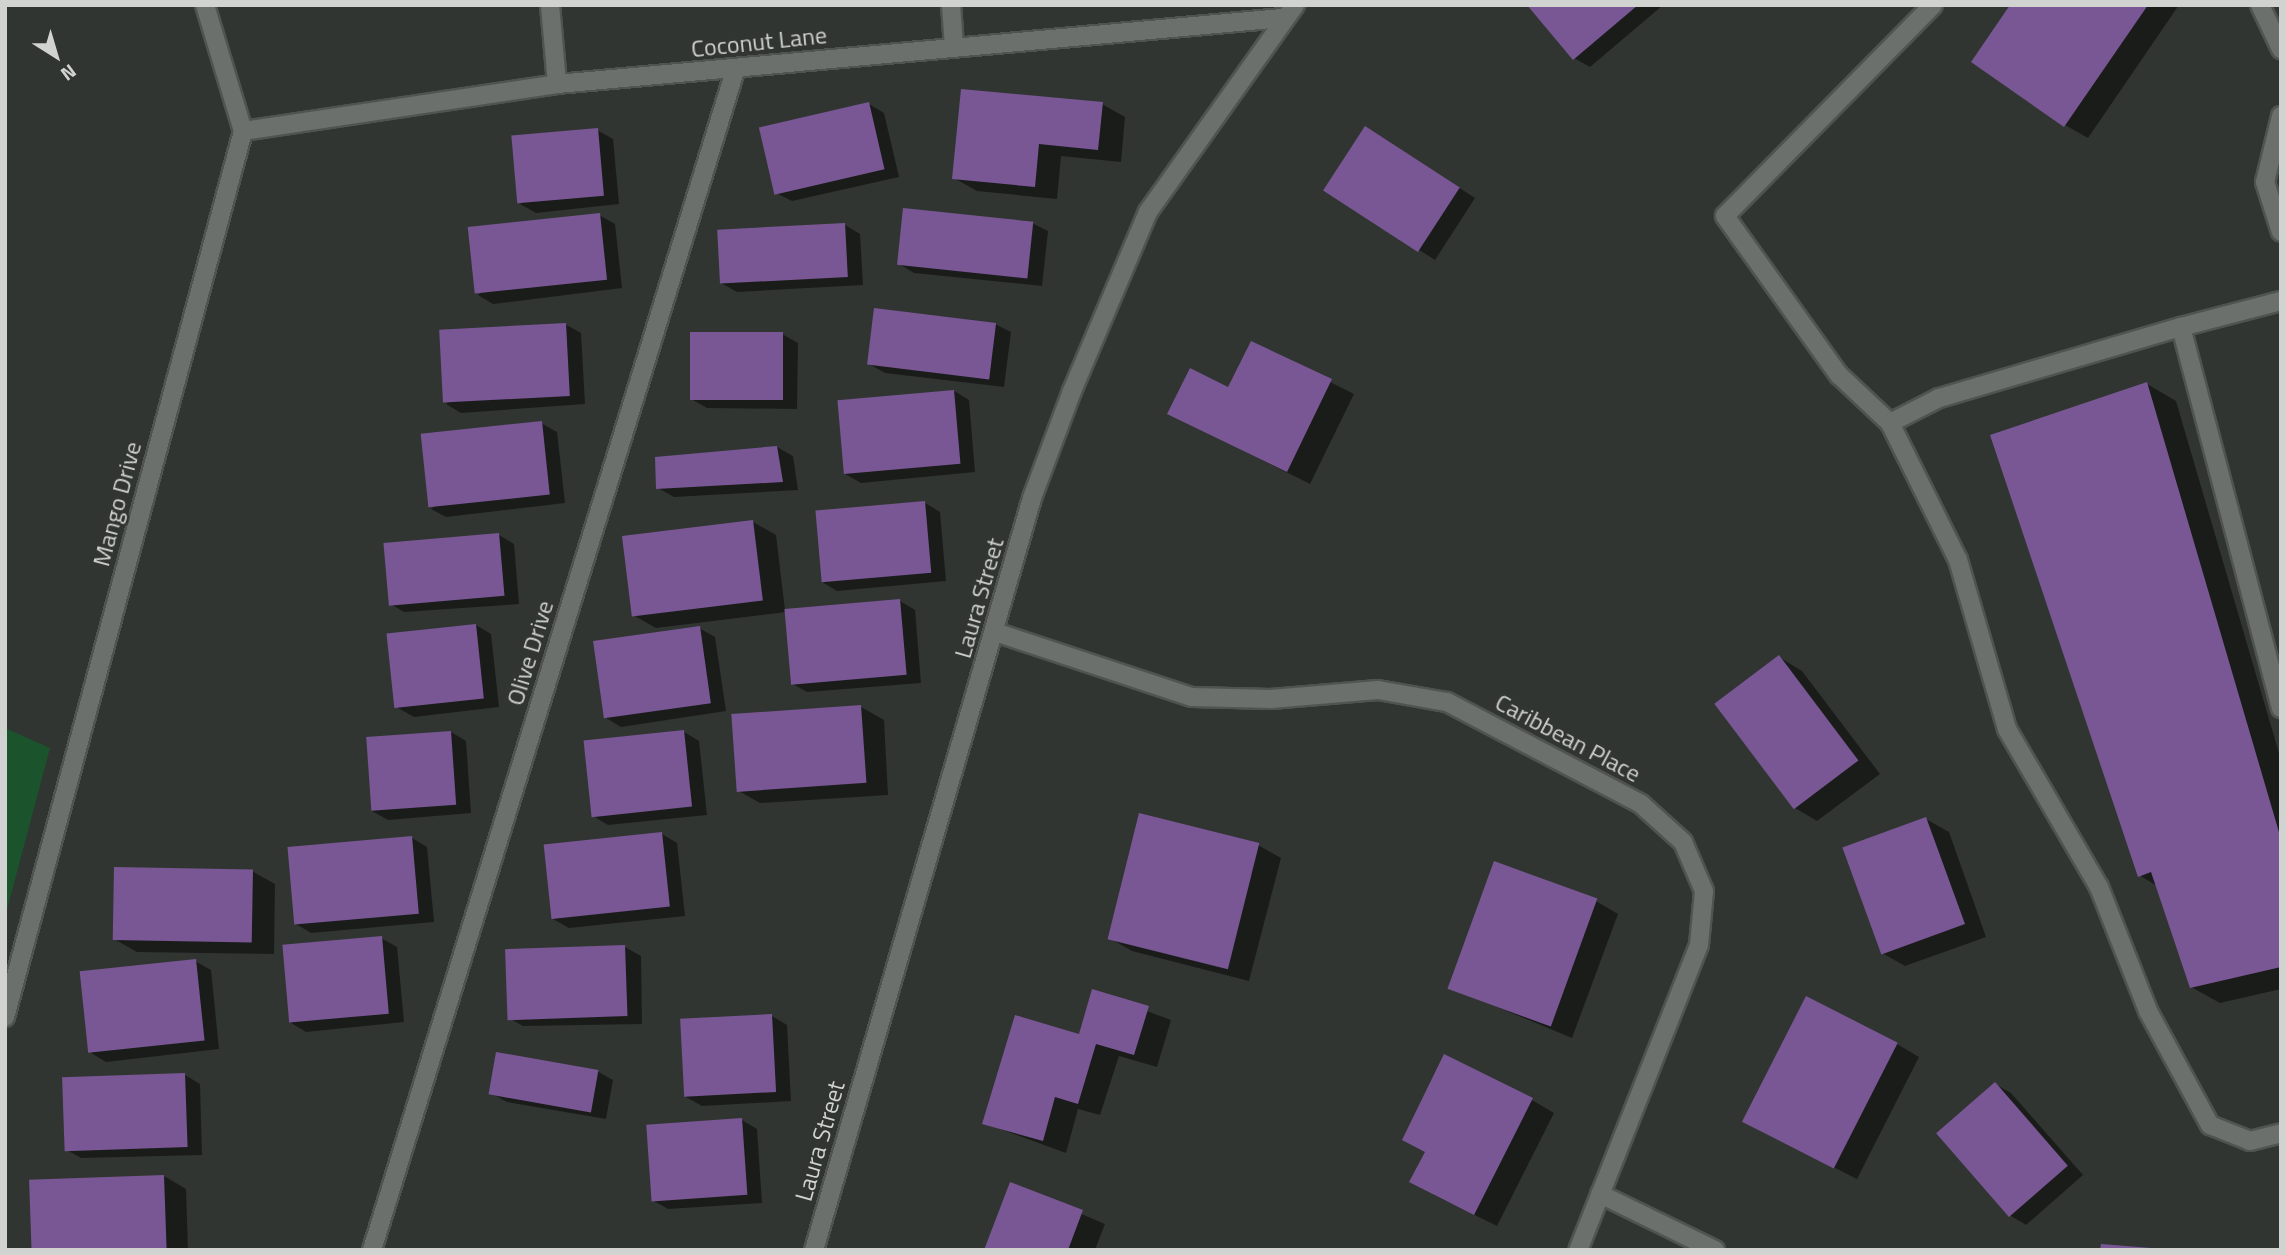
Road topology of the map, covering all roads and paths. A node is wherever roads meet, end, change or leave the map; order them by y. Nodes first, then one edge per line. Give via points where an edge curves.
1 (205, 5) edge
2 (550, 5) edge
3 (951, 5) edge
4 (1295, 5) edge
5 (1933, 5) edge
6 (2260, 5) edge
7 (1282, 19) junction
8 (954, 46) junction
9 (2281, 48) edge
10 (735, 71) junction
11 (557, 84) junction
12 (2281, 116) edge
13 (243, 131) junction
14 (2281, 232) edge
15 (2281, 301) edge
16 (2181, 327) junction
17 (1890, 423) junction
18 (995, 632) junction
19 (2281, 708) edge
20 (5, 1017) edge
21 (2281, 1133) edge
22 (1600, 1194) junction
23 (372, 1250) edge
24 (814, 1250) edge
25 (1578, 1250) edge
26 (1715, 1250) edge

1 - 13 street
2 - 11 street
3 - 8 street
4 - 7 street, Laura Street
5 - 17 street via 1725,216 1839,375
6 - 9 street
7 - 8 street, Coconut Lane
7 - 18 street, Laura Street via 1148,212 1032,498
8 - 10 street, Coconut Lane
10 - 11 street, Coconut Lane
10 - 23 street, Olive Drive
11 - 13 street, Coconut Lane
12 - 14 street via 2265,182
13 - 20 street, Mango Drive
15 - 16 street
16 - 17 street via 1939,398
16 - 19 street
17 - 21 street via 1958,560 2007,729 2099,887 2148,1012 2210,1125 2250,1141
18 - 22 street, Caribbean Place via 1192,697 1271,699 1378,690 1447,702 1641,804 1683,842 1704,891 1699,944
18 - 24 street, Laura Street
22 - 25 street, Caribbean Place
22 - 26 street

